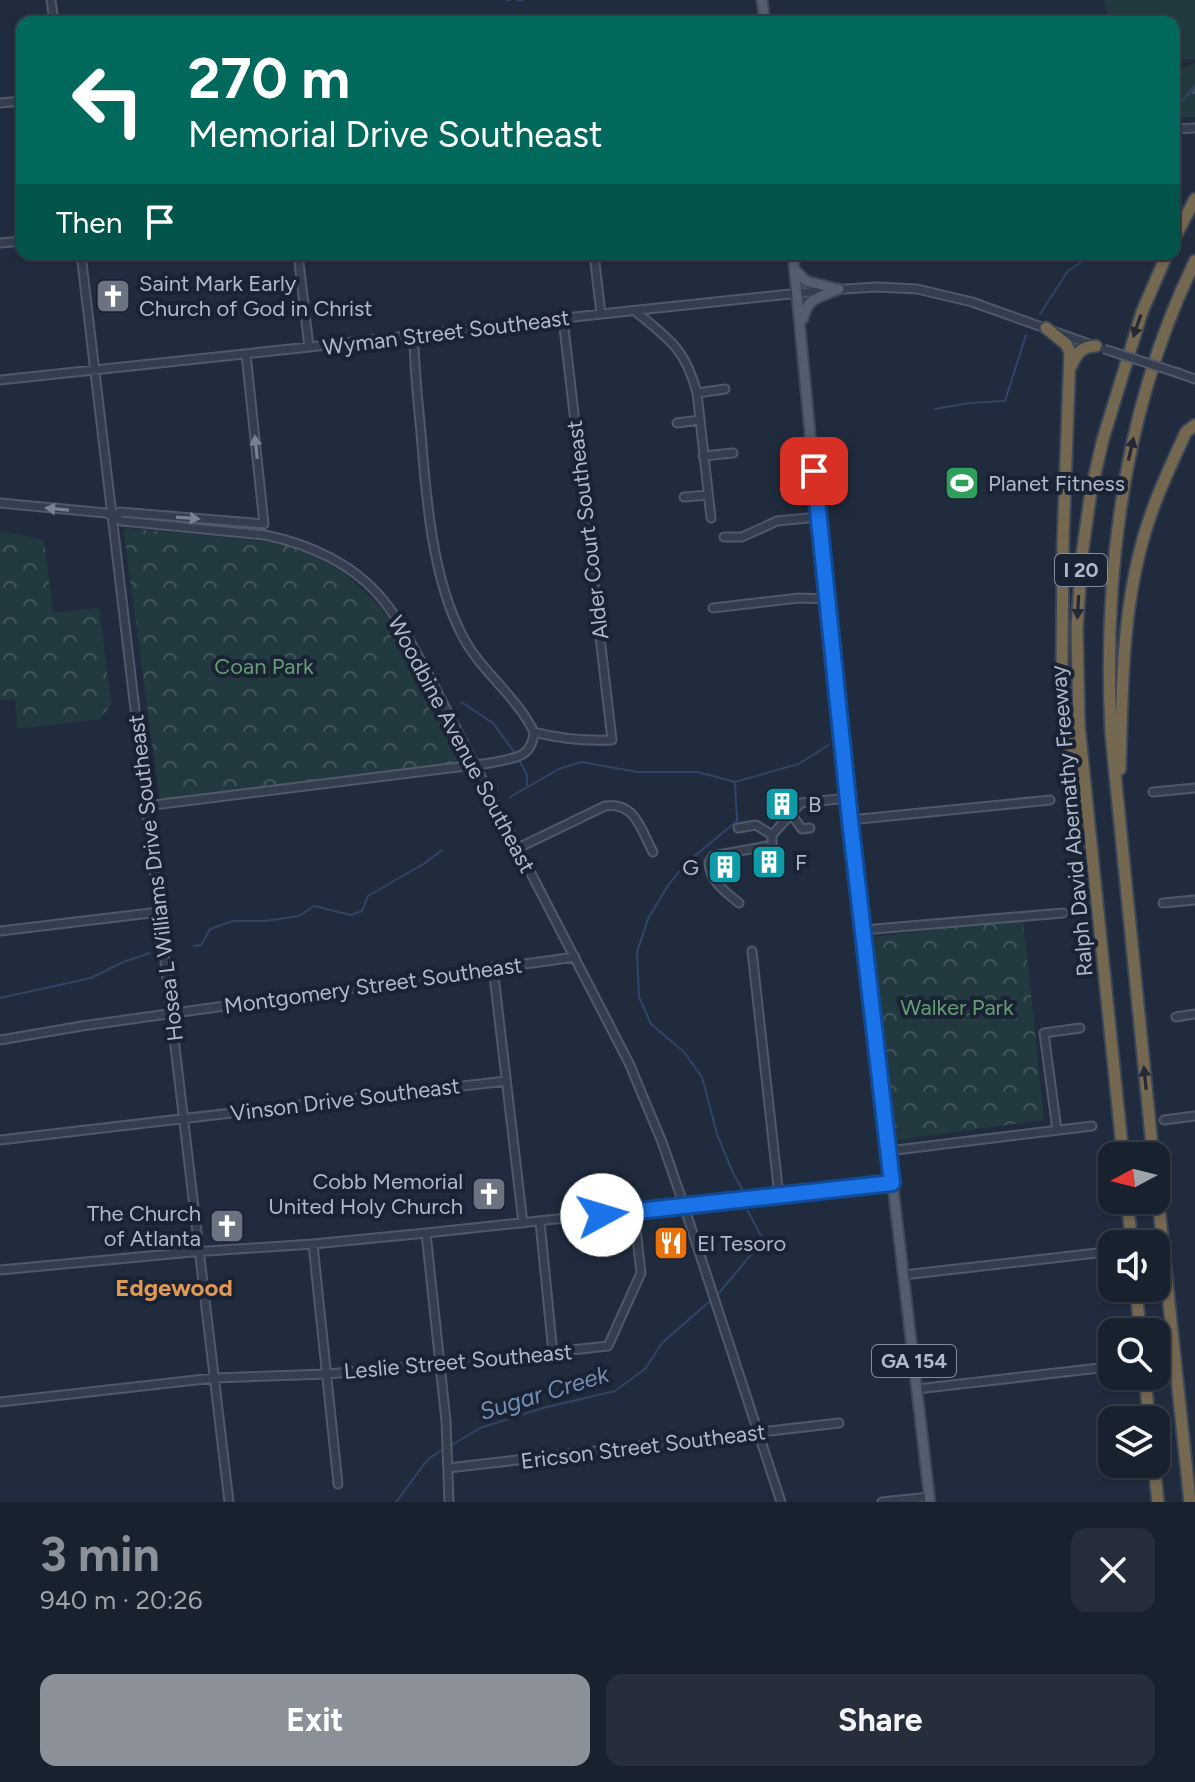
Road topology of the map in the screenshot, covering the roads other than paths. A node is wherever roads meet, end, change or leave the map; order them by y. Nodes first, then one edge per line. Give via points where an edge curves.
1 (1195, 199) edge
2 (1180, 228) edge
3 (82, 260) edge
4 (299, 260) edge
5 (595, 260) edge
6 (794, 260) edge
7 (1165, 260) edge
8 (1195, 261) edge
9 (795, 270) junction
10 (839, 289) junction
11 (798, 294) junction
12 (635, 311) junction
13 (601, 314) junction
14 (563, 319) junction
15 (1046, 328) junction
16 (801, 330) junction
17 (414, 336) junction
18 (309, 347) junction
19 (1100, 348) junction
20 (246, 354) junction
21 (95, 370) junction
22 (1070, 373) junction
23 (1195, 379) edge
24 (0, 380) edge
25 (725, 389) dead end
26 (697, 393) junction
27 (699, 420) junction
28 (677, 423) dead end
29 (1195, 425) edge
30 (733, 453) dead end
31 (703, 456) junction
32 (708, 495) junction
33 (684, 497) dead end
34 (0, 503) edge
35 (112, 517) junction
36 (818, 517) junction
37 (711, 518) dead end
38 (724, 537) dead end
39 (827, 599) junction
40 (713, 608) dead end
41 (534, 732) junction
42 (474, 766) junction
43 (1195, 788) edge
44 (1153, 792) dead end
45 (848, 798) junction
46 (1050, 800) dead end
47 (146, 806) junction
48 (791, 814) junction
49 (850, 820) junction
50 (738, 828) dead end
51 (810, 828) dead end
52 (1120, 833) junction
53 (772, 835) junction
54 (518, 848) junction
55 (653, 852) dead end
56 (1096, 897) junction
57 (1195, 900) edge
58 (739, 903) dead end
59 (1163, 903) dead end
60 (159, 912) junction
61 (1063, 913) dead end
62 (863, 930) junction
63 (0, 931) edge
64 (752, 951) dead end
65 (575, 957) junction
66 (493, 967) junction
67 (171, 1014) junction
68 (1195, 1014) edge
69 (1176, 1017) dead end
70 (1080, 1028) dead end
71 (0, 1040) edge
72 (506, 1081) junction
73 (1195, 1116) edge
74 (183, 1118) junction
75 (1164, 1120) dead end
76 (1092, 1126) dead end
77 (1057, 1130) junction
78 (0, 1140) edge
79 (1122, 1142) edge
80 (1152, 1142) edge
81 (888, 1151) junction
82 (892, 1183) junction
83 (779, 1196) junction
84 (684, 1206) junction
85 (634, 1212) junction
86 (1160, 1214) edge
87 (540, 1222) junction
88 (523, 1223) junction
89 (426, 1233) junction
90 (313, 1244) junction
91 (199, 1251) junction
92 (1098, 1253) edge
93 (0, 1270) edge
94 (903, 1275) junction
95 (553, 1353) junction
96 (439, 1365) junction
97 (1098, 1368) edge
98 (327, 1374) junction
99 (214, 1378) junction
100 (917, 1389) junction
101 (0, 1402) edge
102 (839, 1423) dead end
103 (758, 1432) junction
104 (1184, 1434) junction
105 (448, 1468) junction
106 (1155, 1478) edge
107 (338, 1484) dead end
108 (1195, 1497) edge
109 (930, 1499) edge
110 (229, 1502) edge
111 (449, 1502) edge
112 (781, 1502) edge
113 (882, 1502) edge
114 (1156, 1502) edge
115 (1190, 1502) edge

1 - 2 highway
3 - 21 street, Hosea L Williams Drive Southeast
4 - 18 street
5 - 13 street
6 - 9 main road, GA 154
7 -> 56 highway, Ralph David Abernathy Freeway / I 20 via 1106,427 1082,555 1079,726
52 -> 8 highway, I 20 via 1108,662 1124,483 1158,350
9 - 10 main road via 806,281
9 - 11 main road, GA 154
10 - 11 street, Wyman Street Southeast
10 - 15 street, Wyman Street Southeast via 917,289
10 - 16 main road via 809,304
11 - 12 street, Wyman Street Southeast
11 - 16 main road, GA 154
12 - 13 street, Wyman Street Southeast
12 - 26 street via 680,352
13 - 14 street, Wyman Street Southeast
14 - 17 street, Wyman Street Southeast
14 - 41 street, Alder Court Southeast via 612,740
15 - 19 street, Wyman Street Southeast
15 - 22 highway via 1066,344
16 - 36 main road, GA 154
17 - 18 street, Wyman Street Southeast
17 - 41 street via 427,497 446,596 467,645
18 - 20 street, Wyman Street Southeast
19 - 22 highway via 1081,349
19 - 23 street, Wyman Street Southeast, bridge
20 - 21 street, Wyman Street Southeast
35 -> 20 street via 120,512 264,524
21 - 24 street, Wyman Street Southeast
21 - 35 street, Hosea L Williams Drive Southeast
22 - 56 highway via 1063,690
25 - 26 street
26 - 27 street
27 - 28 street
27 - 31 street
29 - 52 highway via 1186,432 1151,512 1134,576 1123,675
30 - 31 street
31 - 32 street
32 - 33 street
32 - 37 street
35 -> 34 street
35 - 42 street, Woodbine Avenue Southeast via 300,543 360,578 397,618
35 - 47 street, Hosea L Williams Drive Southeast
36 - 38 street via 777,521 742,537
36 - 39 main road, GA 154
39 - 40 street
39 - 45 main road, GA 154
41 - 42 street via 532,746 521,756
42 - 47 street
42 - 54 street, Woodbine Avenue Southeast
43 - 44 street
45 - 48 street via 801,803
45 - 49 main road, GA 154
46 - 49 street
47 - 60 street, Hosea L Williams Drive Southeast
48 - 51 street via 802,829
48 - 53 street
49 - 62 main road, GA 154
50 - 53 street via 756,825
80 -> 52 highway, I 20
53 - 58 street via 772,845 719,853 709,862 711,875
54 - 55 street via 611,804 630,812
54 - 65 street, Woodbine Avenue Southeast
56 - 79 highway, Ralph David Abernathy Freeway / I 20
57 - 59 street
60 - 63 street
60 - 67 street, Hosea L Williams Drive Southeast
61 - 62 street
62 - 81 main road, GA 154
64 - 83 street
65 - 66 street, Montgomery Street Southeast
65 - 84 street, Woodbine Avenue Southeast via 629,1063
66 - 67 street, Montgomery Street Southeast
66 - 72 street
67 - 71 street, Montgomery Street Southeast
67 - 74 street, Hosea L Williams Drive Southeast
68 - 69 street
70 - 77 street via 1044,1033
72 - 74 street, Vinson Drive Southeast
72 - 88 street
73 - 75 street
74 - 78 street, Vinson Drive Southeast
74 - 91 street, Hosea L Williams Drive Southeast
76 - 77 street
77 - 81 street
81 - 82 main road, GA 154
82 - 83 street
82 - 94 main road, GA 154
83 - 84 street
84 - 85 street
84 - 103 street, Woodbine Avenue Southeast
85 - 87 street
85 - 95 street, Leslie Street Southeast via 641,1273 608,1346
86 - 104 highway
87 - 88 street
87 - 95 street
88 - 89 street
89 - 90 street
89 - 96 street
90 - 91 street
90 - 98 street
91 - 93 street
91 - 99 street, Hosea L Williams Drive Southeast
92 - 94 street
94 - 100 main road, GA 154
95 - 96 street, Leslie Street Southeast
96 - 98 street, Leslie Street Southeast
96 - 105 street
97 - 100 street
98 - 99 street, Leslie Street Southeast
98 - 107 street
99 - 101 street, Leslie Street Southeast
99 - 110 street, Hosea L Williams Drive Southeast
100 - 109 main road, GA 154
102 - 103 street, Ericson Street Southeast
103 - 105 street, Ericson Street Southeast
103 - 112 street, Woodbine Avenue Southeast
104 - 108 highway
104 - 115 highway
105 - 111 street
106 - 114 highway
109 - 113 street

